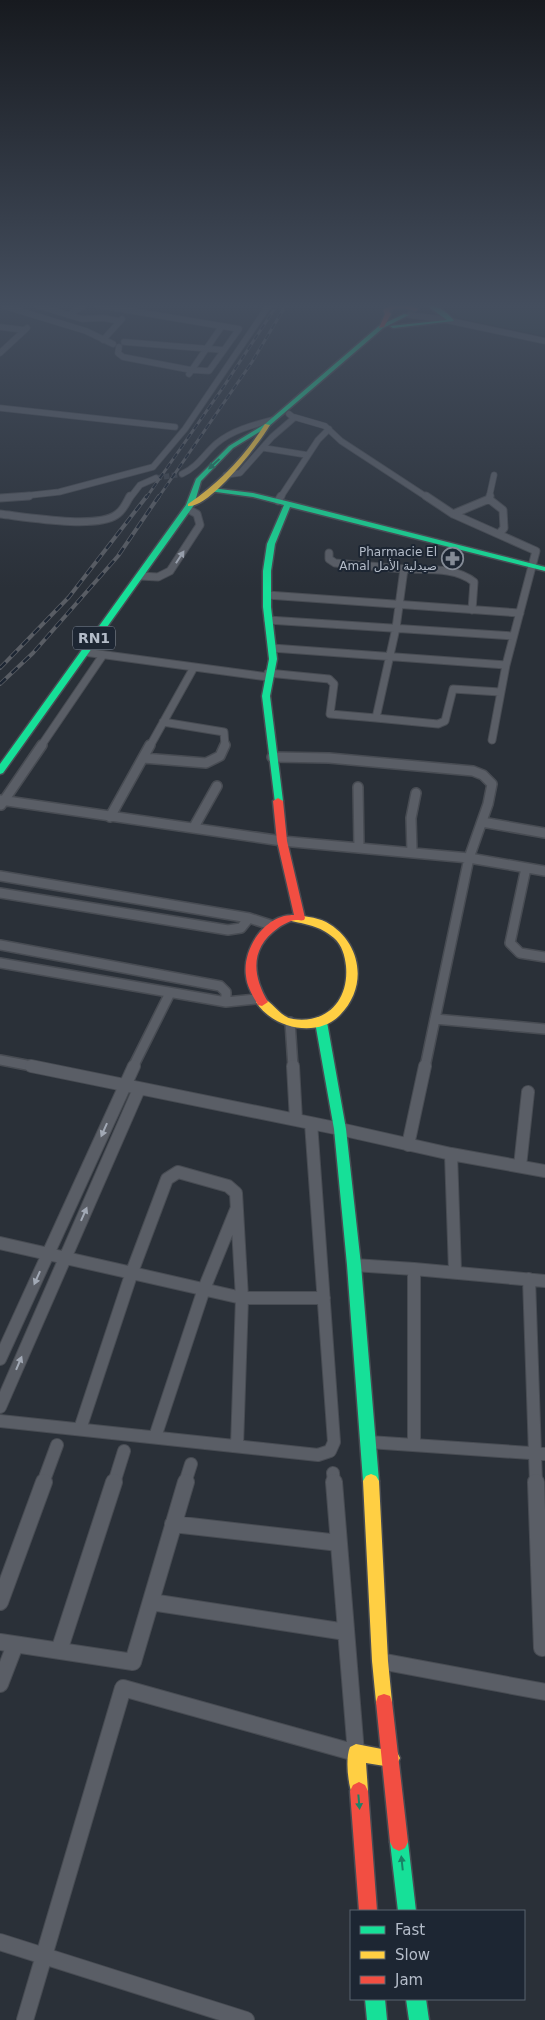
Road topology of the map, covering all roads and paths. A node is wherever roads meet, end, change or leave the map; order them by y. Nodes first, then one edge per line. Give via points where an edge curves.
1 (205, 399) edge
2 (296, 399) edge
3 (0, 408) edge
4 (283, 410) junction
5 (294, 417) junction
6 (270, 423) junction
7 (175, 427) dead end
8 (329, 429) junction
9 (234, 445) junction
10 (212, 448) junction
11 (259, 448) junction
12 (307, 455) junction
13 (182, 474) tunnel mouth
14 (494, 475) dead end
15 (156, 478) tunnel mouth
16 (198, 480) junction
17 (219, 483) junction
18 (0, 498) edge
19 (489, 499) junction
20 (283, 502) junction
21 (189, 507) junction
22 (0, 514) edge
23 (453, 514) junction
24 (499, 534) junction
25 (329, 553) dead end
26 (533, 566) junction
27 (404, 569) junction
28 (545, 569) edge
29 (140, 576) junction
30 (267, 595) junction
31 (400, 604) junction
32 (472, 610) junction
33 (520, 613) junction
34 (268, 620) junction
35 (396, 628) junction
36 (513, 636) junction
37 (272, 648) junction
38 (84, 652) junction
39 (102, 655) junction
40 (390, 656) junction
41 (506, 665) junction
42 (193, 669) junction
43 (268, 675) junction
44 (500, 692) junction
45 (376, 718) junction
46 (163, 722) junction
47 (492, 740) dead end
48 (272, 757) junction
49 (143, 758) junction
50 (0, 771) edge
51 (216, 786) dead end
52 (358, 787) dead end
53 (416, 793) dead end
54 (1, 802) edge
55 (110, 817) junction
56 (482, 822) junction
57 (194, 827) junction
58 (545, 833) edge
59 (282, 841) junction
60 (359, 848) junction
61 (412, 852) junction
62 (468, 858) junction
63 (526, 868) junction
64 (545, 872) edge
65 (0, 876) edge
66 (0, 893) edge
67 (111, 896) junction
68 (104, 911) junction
69 (249, 918) junction
70 (300, 918) junction
71 (271, 925) junction
72 (0, 945) edge
73 (545, 957) edge
74 (70, 958) junction
75 (0, 964) edge
76 (61, 975) junction
77 (170, 993) junction
78 (257, 999) junction
79 (226, 1002) junction
80 (435, 1019) junction
81 (290, 1022) junction
82 (321, 1022) junction
83 (545, 1029) edge
84 (0, 1060) edge
85 (124, 1086) junction
86 (139, 1089) junction
87 (528, 1092) dead end
88 (296, 1120) junction
89 (311, 1123) junction
90 (340, 1129) junction
91 (408, 1145) junction
92 (450, 1154) junction
93 (520, 1166) junction
94 (545, 1170) edge
95 (237, 1207) junction
96 (0, 1243) edge
97 (48, 1252) junction
98 (66, 1256) junction
99 (354, 1265) junction
100 (414, 1269) junction
101 (455, 1271) junction
102 (132, 1272) junction
103 (529, 1279) junction
104 (545, 1281) edge
105 (204, 1289) junction
106 (242, 1298) junction
107 (324, 1298) junction
108 (0, 1359) edge
109 (0, 1407) edge
110 (0, 1421) edge
111 (80, 1429) junction
112 (155, 1437) junction
113 (369, 1442) junction
114 (414, 1443) junction
115 (57, 1445) dead end
116 (237, 1446) junction
117 (124, 1451) dead end
118 (540, 1454) edge
119 (191, 1464) dead end
120 (333, 1473) dead end
121 (174, 1524) junction
122 (339, 1543) junction
123 (0, 1602) edge
124 (151, 1602) junction
125 (346, 1632) junction
126 (7, 1643) edge
127 (542, 1648) dead end
128 (58, 1651) junction
129 (380, 1662) junction
130 (0, 1684) edge
131 (545, 1692) edge
132 (356, 1754) junction
133 (391, 1758) junction
134 (368, 1910) edge
135 (407, 1910) edge
136 (0, 1942) edge
137 (44, 1954) junction
138 (375, 2000) edge
139 (416, 2000) edge
140 (25, 2020) edge
141 (246, 2020) edge
142 (377, 2020) edge
143 (419, 2020) edge

1 - 18 street via 153,467 59,492
2 - 4 street, RN1
3 - 7 street
4 - 5 street
4 - 6 street, RN1
5 - 8 street
5 - 11 street
6 - 9 street, RN1
6 - 10 street via 225,438
6 - 11 street, RN1
8 - 12 street
8 - 23 street via 341,442
9 - 10 street
9 - 11 street via 248,443
9 -> 16 street, RN1
10 - 13 street via 192,470
11 - 12 street
11 - 17 street, RN1
12 - 20 street
14 - 19 street
15 - 22 street via 140,483 119,513 107,519 83,521
16 - 17 street via 206,485
16 - 21 street, RN1
17 - 20 street
17 - 21 street, RN1
19 - 23 street
19 - 24 street via 503,510 504,528
20 - 26 street
20 - 30 street via 271,544
21 - 29 street, RN1
29 -> 21 street via 158,577 172,569 200,525 197,514
23 - 24 street
24 - 26 street via 536,550
25 - 27 street via 329,559 335,563
26 - 28 street
26 - 33 street
27 - 31 street
27 - 32 street via 456,573 472,579
29 - 38 street, RN1
30 - 31 street
30 - 34 street
31 - 32 street
31 - 35 street
32 - 33 street
33 - 36 street
34 - 35 street
34 - 37 street
35 - 36 street
35 - 40 street
36 - 41 street
37 - 40 street
37 - 43 street
38 - 39 street
38 - 50 street, RN1
39 - 42 street
39 - 54 street
40 - 41 street
40 - 45 street
41 - 44 street
42 - 43 street
42 - 46 street
43 - 45 street via 329,679 334,684 330,714
43 - 48 street via 266,696
44 - 45 street via 453,689 445,721 438,724
44 - 47 street
46 - 49 street
46 - 49 street via 224,732 222,756 206,762
48 - 56 street via 329,758 473,771 492,784
48 - 59 street
49 - 55 street
51 - 57 street
52 - 60 street
53 - 61 street via 411,818
54 - 55 street
55 - 57 street
56 - 58 street
56 - 62 street
57 - 59 street
59 - 60 street
59 - 70 street
60 - 61 street
61 - 62 street
62 - 63 street
62 - 80 street
63 - 64 street
63 - 73 street via 510,943 519,953
65 - 67 street
66 - 68 street
67 - 68 street
67 - 69 street
68 - 69 street via 228,930 241,928
69 - 71 street
70 - 71 street
70 - 82 street via 323,923 335,931 351,963 352,982 345,1002 334,1015
71 - 78 street via 261,934 251,959 250,985
72 - 74 street
74 - 76 street
74 - 79 street via 220,986 226,992
75 - 76 street
76 - 77 street
77 - 79 street
77 - 85 street
78 - 79 street
78 - 81 street via 276,1016
80 - 83 street
80 - 91 street
81 - 82 street
81 - 88 street
82 - 90 street
84 - 85 street
85 - 86 street
85 -> 97 street
86 - 88 street
98 -> 86 street
87 - 93 street
88 - 89 street
89 - 90 street
89 - 107 street
90 - 91 street
90 - 99 street
91 - 92 street
92 - 93 street
92 - 101 street
93 - 94 street
95 - 102 street via 236,1193 228,1186 178,1172 167,1179
95 - 105 street
95 - 106 street
96 - 97 street
97 - 98 street
97 -> 108 street
98 - 102 street
109 -> 98 street
99 - 100 street
99 - 113 street
100 - 101 street
100 - 114 street
101 - 103 street
102 - 105 street
102 - 111 street
103 - 104 street
103 - 118 street
105 - 106 street
105 - 112 street
106 - 107 street
106 - 116 street
107 - 116 street via 334,1442 330,1451 318,1454
110 - 111 street
111 - 112 street
112 - 116 street
113 - 114 street
113 - 129 street
114 - 118 street
115 - 123 street
117 - 128 street
118 - 127 street
119 - 121 street
120 - 122 street
121 - 122 street
121 - 124 street
122 - 125 street
124 - 125 street
124 - 128 street via 133,1662
125 - 132 street
126 - 128 street
126 - 130 street
129 - 131 street
129 - 133 street
132 - 133 street
132 -> 134 street
132 - 137 street via 122,1688
135 -> 133 street
136 - 137 street
137 - 140 street
137 - 141 street
138 - 142 street
139 - 143 street

